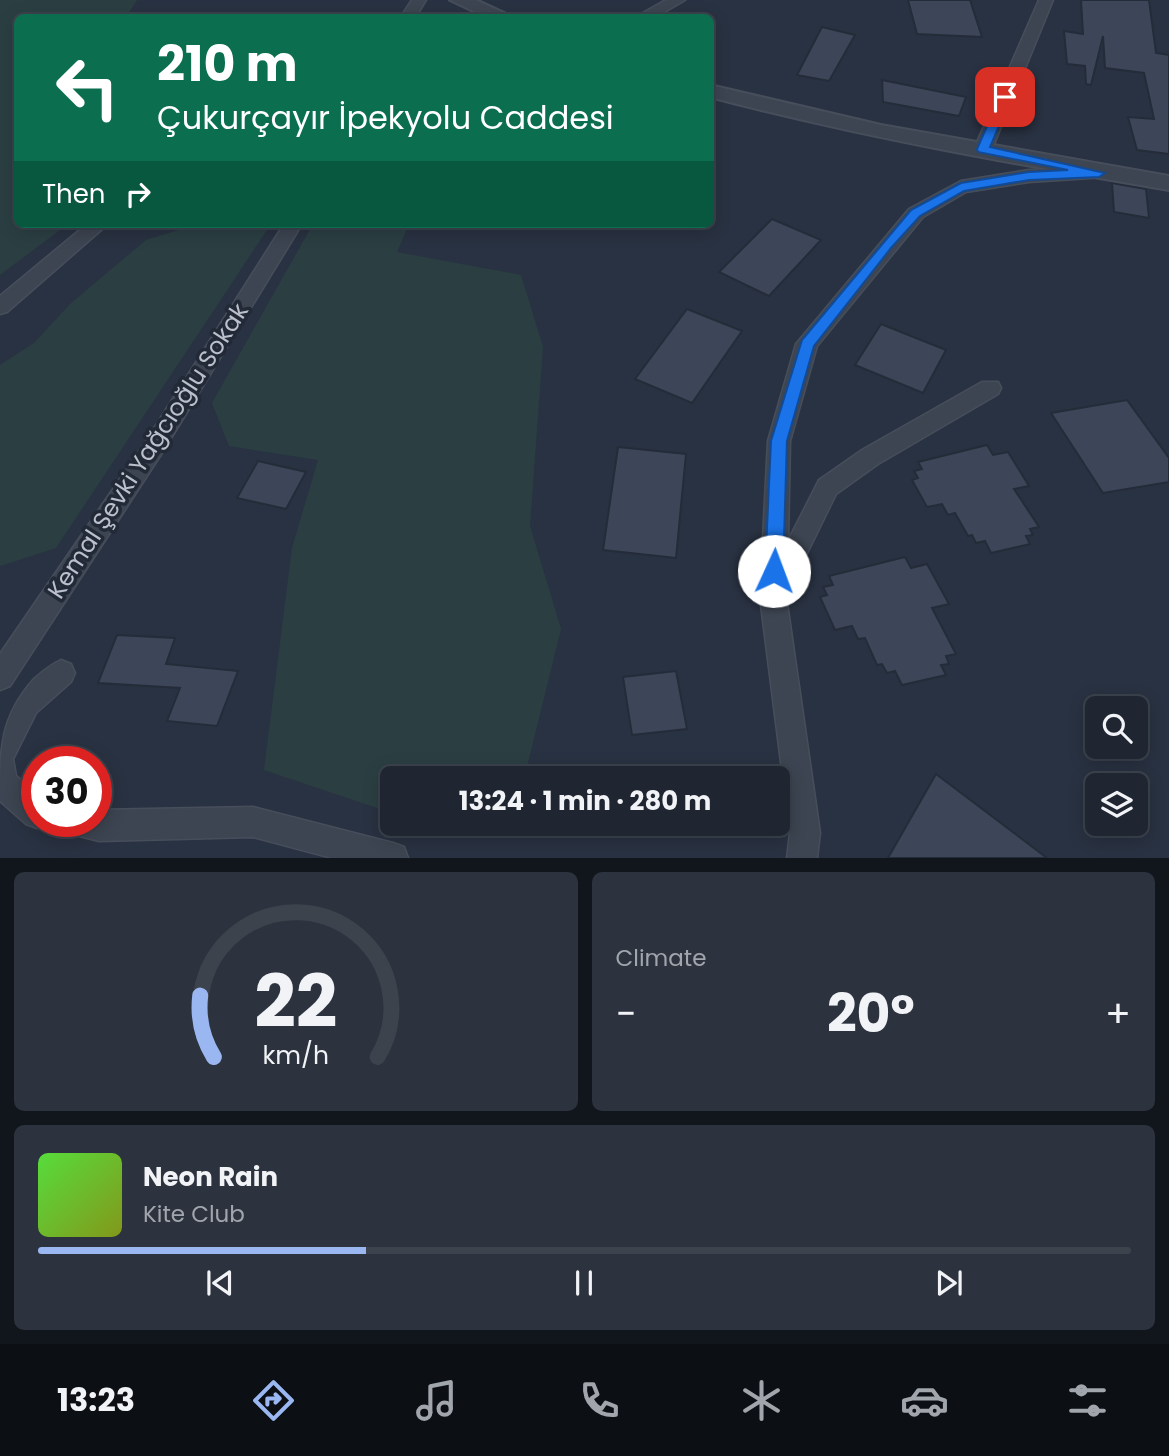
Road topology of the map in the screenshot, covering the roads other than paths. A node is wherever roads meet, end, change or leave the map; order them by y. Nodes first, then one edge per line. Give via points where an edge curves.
1 (459, 0) edge
2 (678, 0) edge
3 (1046, 0) edge
4 (496, 14) edge
5 (649, 14) edge
6 (714, 92) edge
7 (983, 149) junction
8 (1099, 173) junction
9 (1169, 183) edge
10 (94, 228) edge
11 (289, 228) edge
12 (0, 307) edge
13 (990, 388) dead end
14 (773, 597) junction
15 (61, 673) dead end
16 (0, 677) edge
17 (0, 754) edge
18 (0, 764) edge
19 (21, 801) edge
20 (112, 826) edge
21 (393, 858) edge
22 (803, 858) edge

1 - 4 street
2 - 5 street
3 - 7 street
6 - 7 street
7 - 8 street
8 - 9 street
8 - 14 street via 1029,176 961,187 916,213 807,344 779,441
10 - 12 street
11 - 16 street, Kemal Şevki Yağcıoğlu Sokak via 154,447
13 - 14 street via 827,487
14 - 22 street via 805,833
15 - 17 street via 26,704
18 - 19 street via 2,783
20 - 21 street via 253,822

